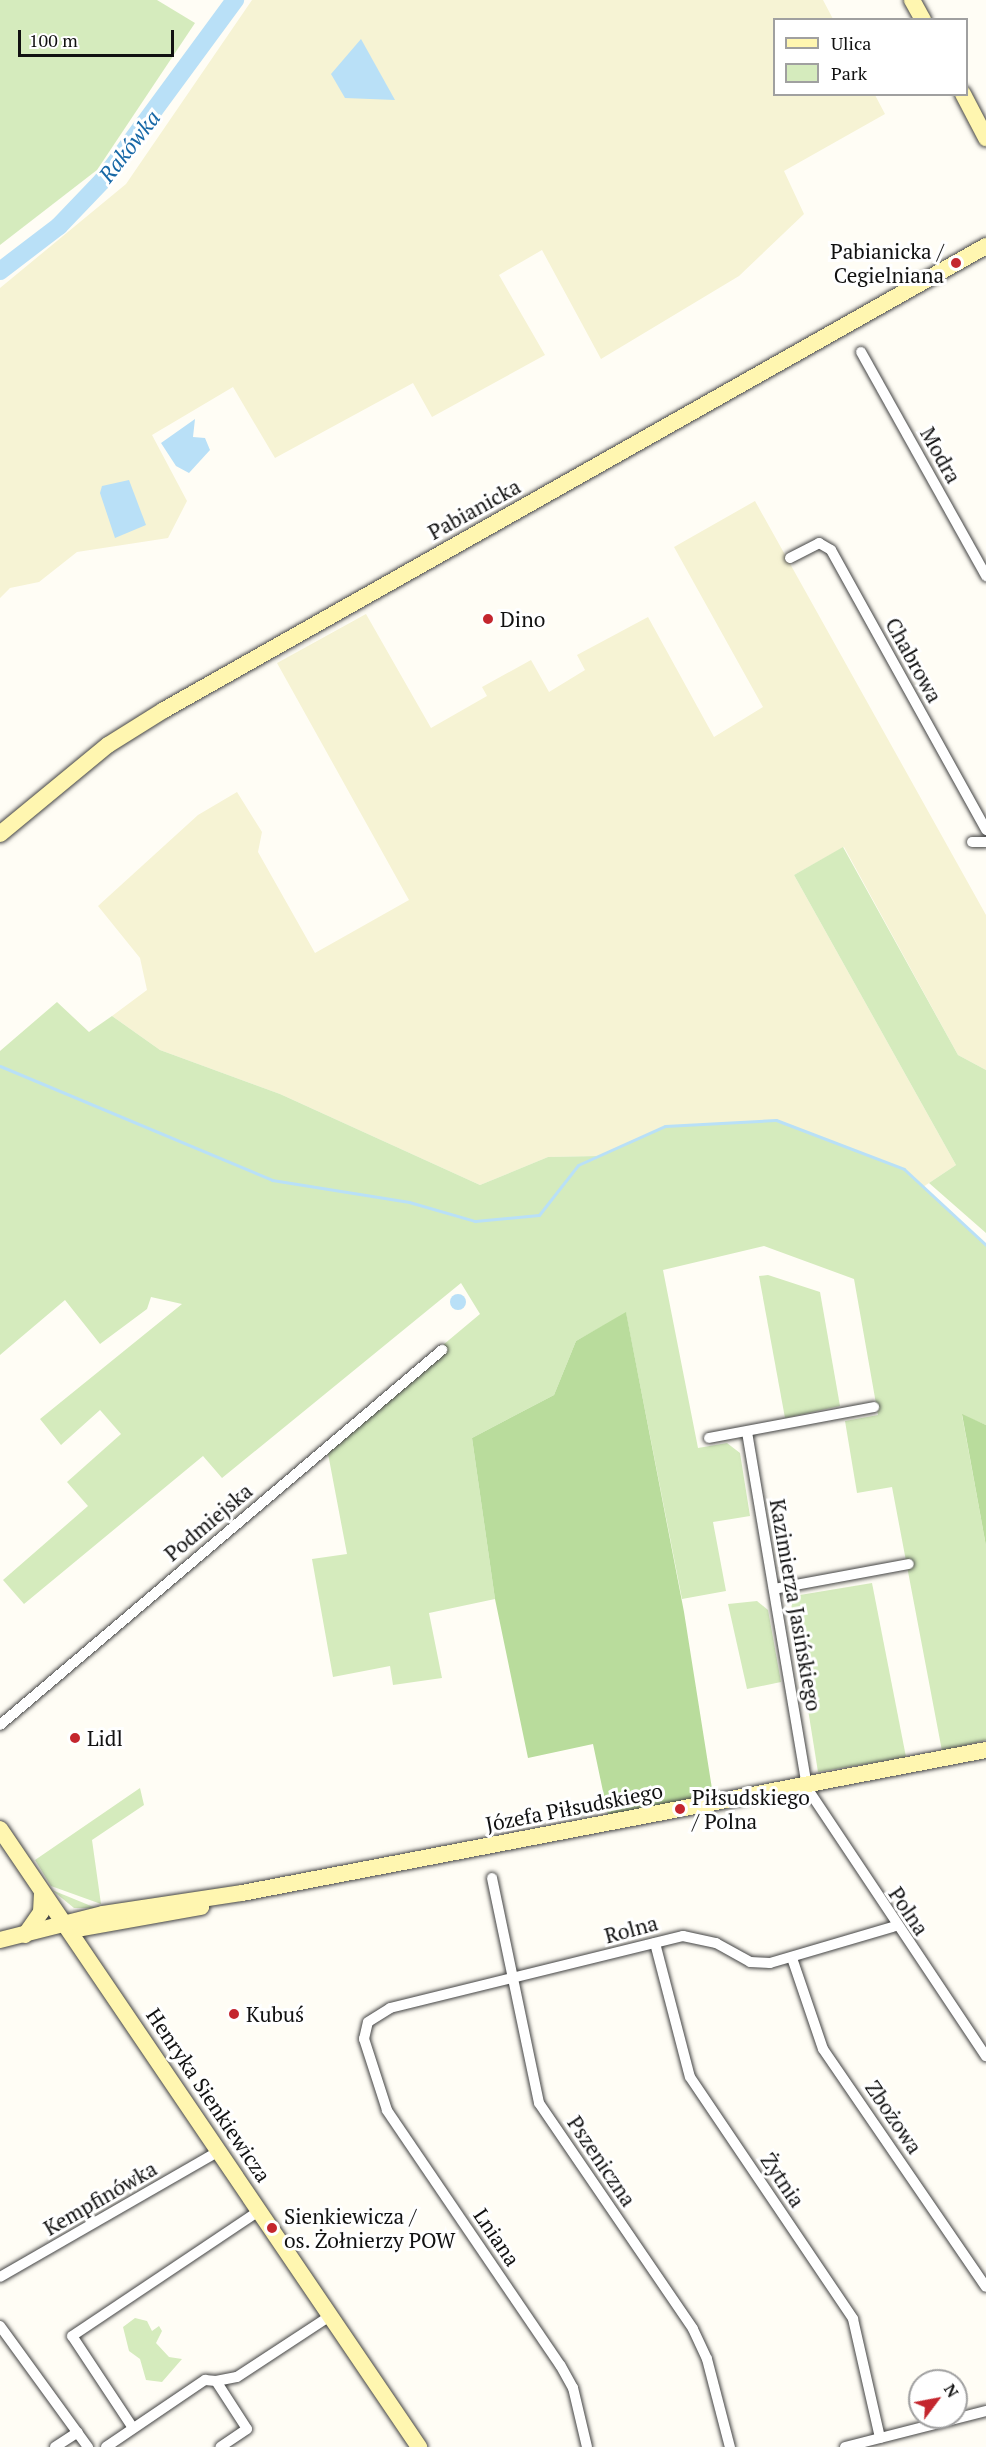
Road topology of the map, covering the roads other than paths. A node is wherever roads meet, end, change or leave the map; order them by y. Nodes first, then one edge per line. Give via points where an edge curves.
1 (912, 0) edge
2 (922, 18) edge
3 (964, 96) edge
4 (986, 138) edge
5 (986, 246) edge
6 (861, 352) dead end
7 (790, 558) dead end
8 (986, 576) edge
9 (986, 830) edge
10 (0, 834) edge
11 (972, 842) dead end
12 (986, 842) edge
13 (442, 1350) dead end
14 (874, 1407) dead end
15 (747, 1432) junction
16 (709, 1438) dead end
17 (909, 1564) dead end
18 (774, 1589) junction
19 (0, 1725) edge
20 (986, 1750) edge
21 (806, 1785) junction
22 (0, 1829) edge
23 (492, 1878) dead end
24 (42, 1893) junction
25 (99, 1921) junction
26 (896, 1926) junction
27 (68, 1927) junction
28 (25, 1935) junction
29 (0, 1940) edge
30 (655, 1943) junction
31 (85, 1951) junction
32 (792, 1958) junction
33 (511, 1980) junction
34 (372, 2017) joint
35 (986, 2056) edge
36 (219, 2151) junction
37 (260, 2211) junction
38 (0, 2277) edge
39 (986, 2287) edge
40 (330, 2316) junction
41 (0, 2326) edge
42 (216, 2381) junction
43 (986, 2411) edge
44 (133, 2428) junction
45 (78, 2432) junction
46 (880, 2438) junction
47 (851, 2446) edge
48 (55, 2447) edge
49 (88, 2447) edge
50 (106, 2447) edge
51 (220, 2447) edge
52 (419, 2447) edge
53 (587, 2447) edge
54 (730, 2447) edge

1 - 2 main road
3 - 4 main road
5 - 10 main road, Pabianicka via 164,711 100,752
6 - 8 street, Modra
7 - 9 street, Chabrowa via 819,543 831,550
11 - 12 street
13 - 19 street, Podmiejska
14 - 15 street
15 - 16 street
15 - 18 street, Kazimierza Jasińskiego
17 - 18 street
18 - 21 street, Kazimierza Jasińskiego
20 - 21 main road, Józefa Piłsudskiego
21 - 25 main road, Józefa Piłsudskiego
21 - 26 street, Polna
22 - 24 main road, Henryka Sienkiewicza
23 - 33 street, Pszeniczna
24 - 25 main road via 72,1912
24 - 27 main road, Henryka Sienkiewicza
24 - 28 main road via 41,1912
25 - 27 main road, Józefa Piłsudskiego
25 - 31 main road
26 - 32 street, Rolna
26 - 35 street, Polna
27 - 28 main road, Józefa Piłsudskiego
27 - 31 main road, Henryka Sienkiewicza
28 - 29 main road, Józefa Piłsudskiego
30 - 32 street, Rolna via 700,1936 750,1962
30 - 33 street, Rolna
30 - 46 street, Żytnia via 690,2077 853,2319
31 - 36 main road, Henryka Sienkiewicza
32 - 39 street, Zbożowa via 824,2049
33 - 34 street, Rolna
33 - 54 street, Pszeniczna via 539,2103 693,2329 707,2359
34 - 53 street, Lniana via 364,2039 387,2110 561,2365 573,2388
36 - 37 main road, Henryka Sienkiewicza
36 - 38 street, Kempfinówka
37 - 40 main road, Henryka Sienkiewicza
37 - 44 street via 72,2336
40 - 42 street via 237,2377
40 - 52 main road, Henryka Sienkiewicza
41 - 45 street
42 - 44 street via 198,2382
42 - 51 street via 247,2429
43 - 46 street
44 - 50 street
45 - 48 street
45 - 49 street
46 - 47 street

